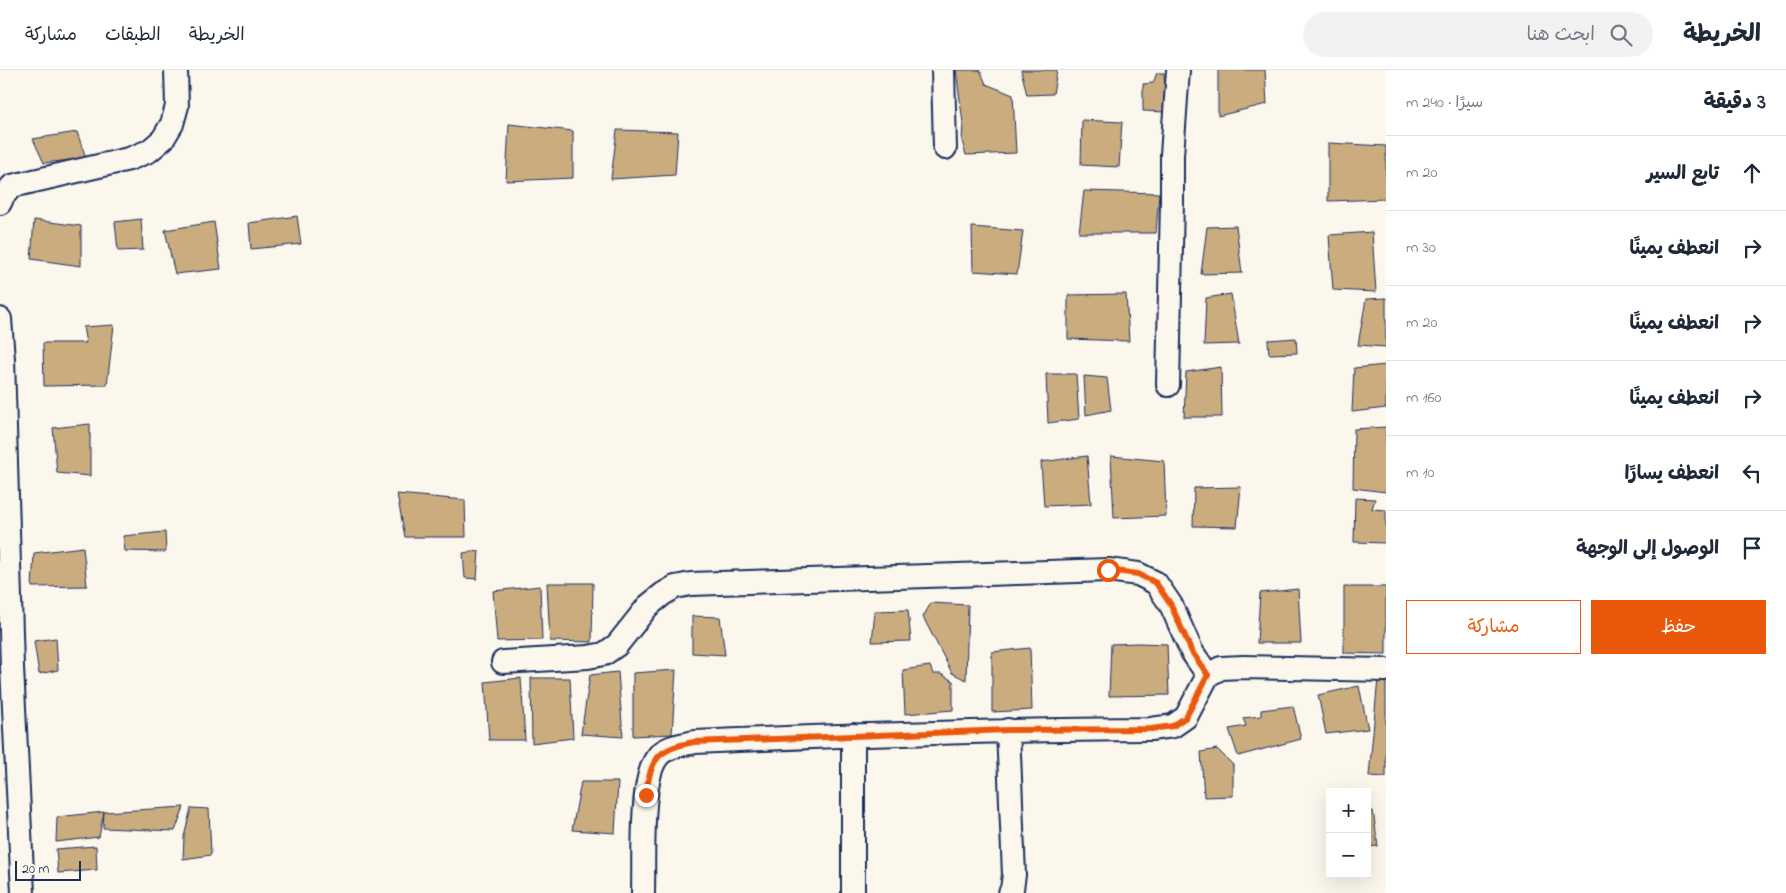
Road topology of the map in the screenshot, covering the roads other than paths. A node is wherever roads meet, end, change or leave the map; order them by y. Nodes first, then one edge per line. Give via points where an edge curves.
1 (176, 70) edge
2 (943, 70) edge
3 (1178, 70) edge
4 (945, 148) dead end
5 (0, 203) edge
6 (0, 319) edge
7 (1168, 385) dead end
8 (3, 509) edge
9 (503, 662) dead end
10 (1386, 670) edge
11 (1208, 675) junction
12 (1008, 730) junction
13 (853, 735) junction
14 (23, 893) edge
15 (643, 893) edge
16 (853, 893) edge
17 (1010, 893) edge

1 - 5 street via 177,106 172,124 163,139 149,151 129,159 12,186
2 - 4 street
3 - 7 street via 1172,155
6 - 8 street
8 - 14 street
9 - 11 street via 604,654 617,646 648,606 663,594 691,584 1108,570 1138,574 1156,583 1171,605 1192,652
10 - 11 street via 1243,667 1221,668
11 - 12 street via 1186,717 1173,726
12 - 13 street
12 - 17 street via 1014,875
13 - 15 street via 694,742 673,746 657,757 646,795
13 - 16 street

